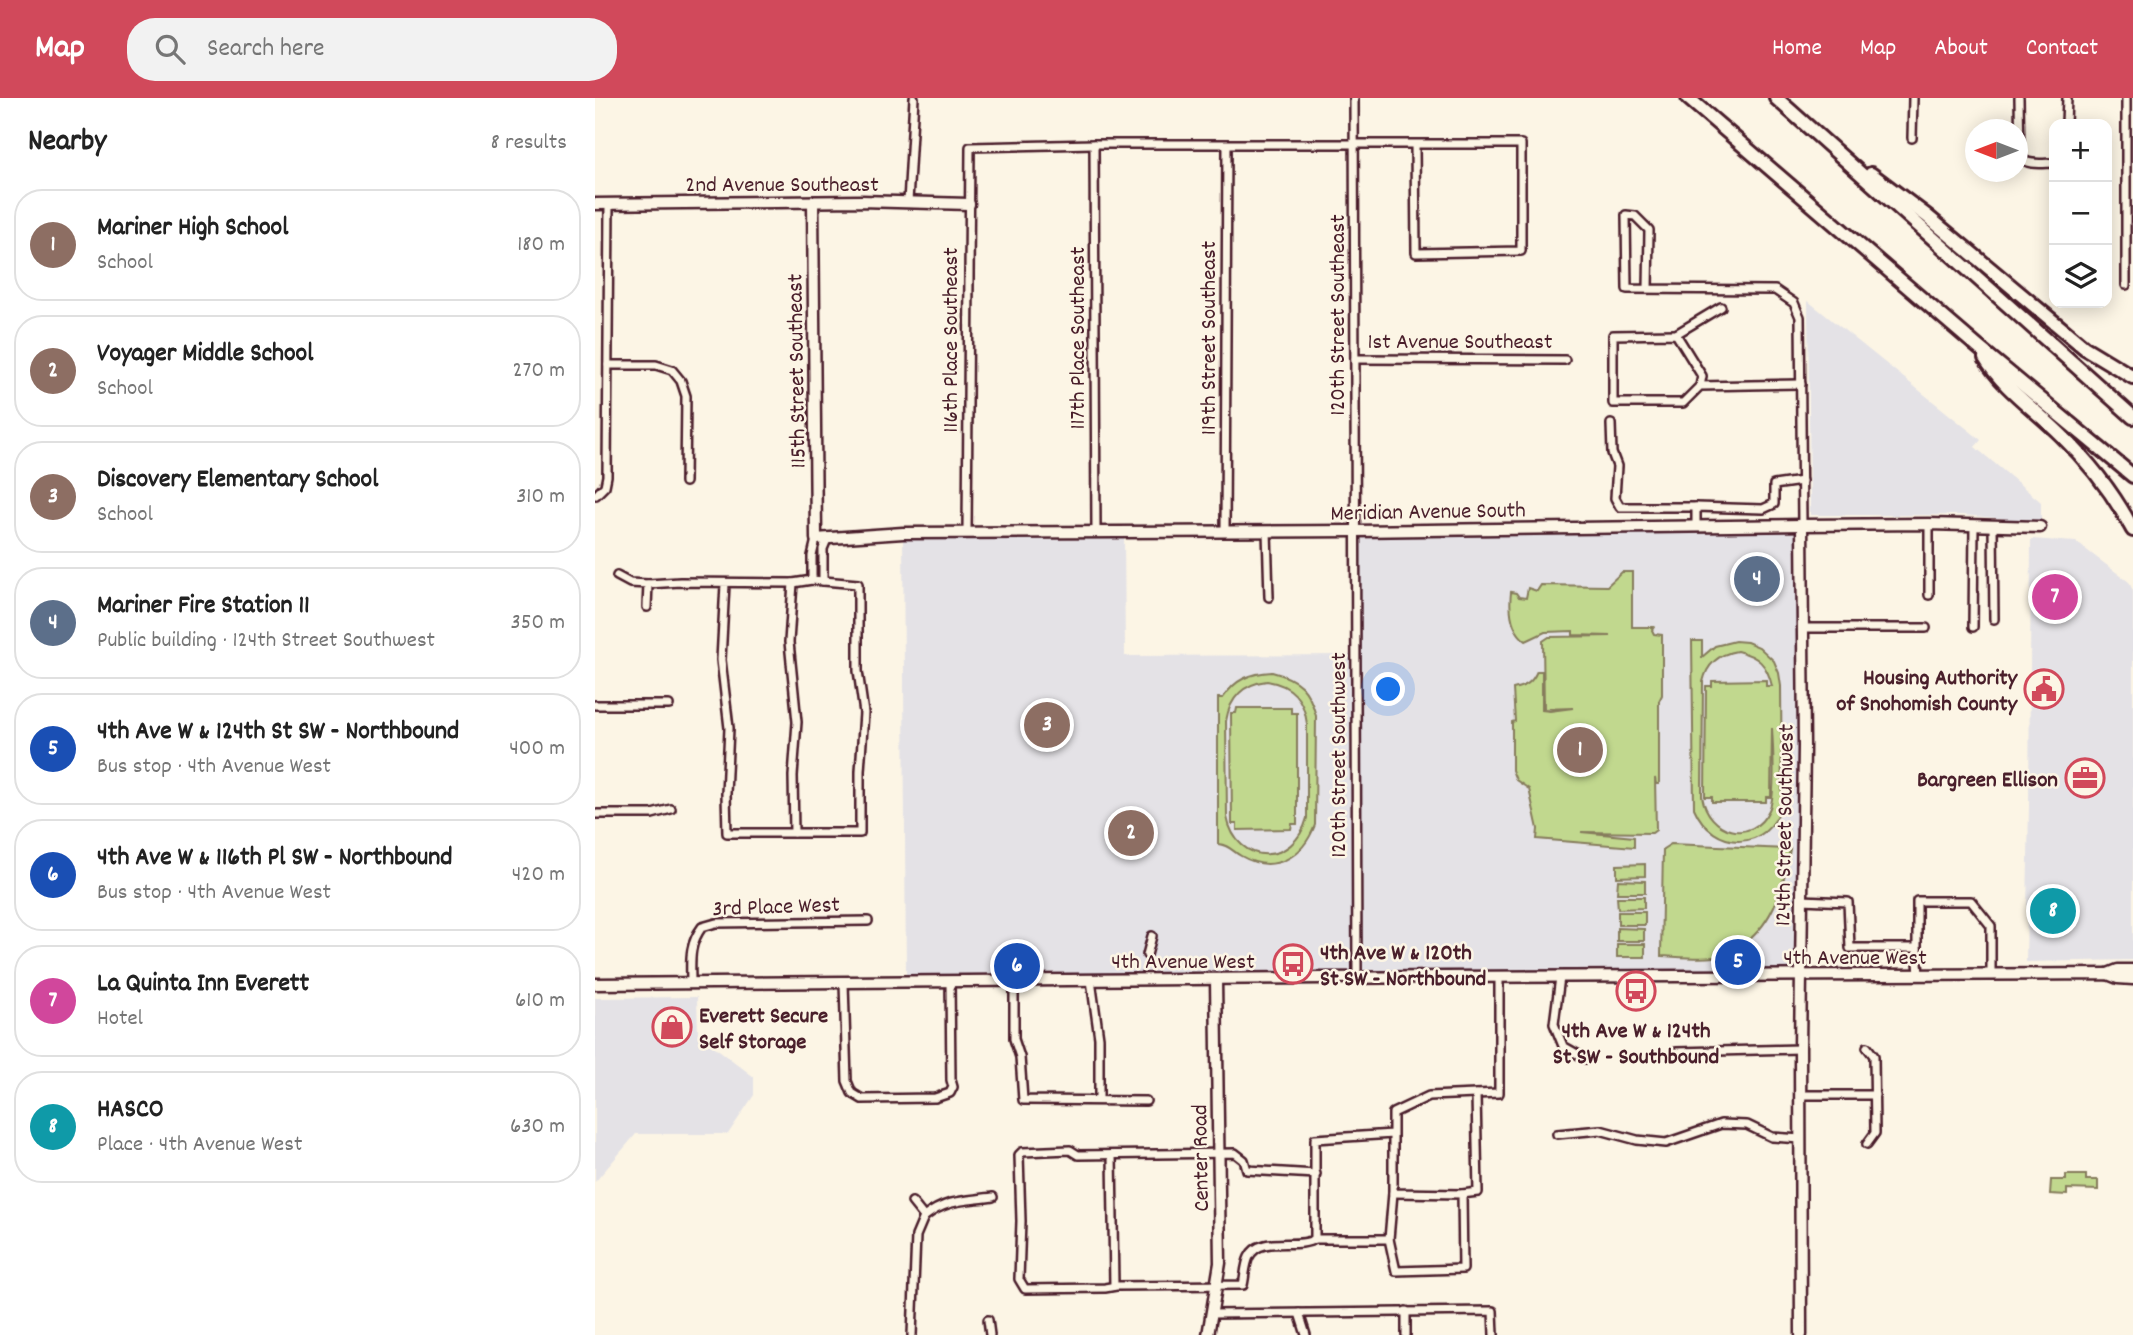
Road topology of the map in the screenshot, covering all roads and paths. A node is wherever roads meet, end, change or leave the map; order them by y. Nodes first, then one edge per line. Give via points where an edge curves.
1 (914, 98) edge
2 (1354, 98) edge
3 (1688, 98) edge
4 (1776, 98) edge
5 (1913, 98) edge
6 (2019, 98) edge
7 (2067, 98) edge
8 (2126, 98) edge
9 (2066, 119) edge
10 (1804, 123) junction
11 (1912, 138) dead end
12 (1094, 144) junction
13 (1354, 144) junction
14 (1415, 144) junction
15 (1227, 145) junction
16 (2049, 163) edge
17 (813, 202) junction
18 (908, 202) junction
19 (595, 204) edge
20 (609, 204) junction
21 (969, 204) junction
22 (2126, 285) dead end
23 (1648, 289) junction
24 (1721, 307) dead end
25 (1677, 334) junction
26 (1979, 348) junction
27 (1355, 359) junction
28 (1565, 360) dead end
29 (608, 365) junction
30 (2133, 377) edge
31 (1801, 384) junction
32 (1700, 386) junction
33 (2133, 417) edge
34 (1611, 424) dead end
35 (2133, 476) edge
36 (1802, 481) junction
37 (685, 482) dead end
38 (596, 495) edge
39 (1696, 507) junction
40 (1929, 524) junction
41 (1802, 525) junction
42 (1696, 526) junction
43 (1974, 526) junction
44 (1993, 526) junction
45 (2040, 527) dead end
46 (2133, 530) edge
47 (1267, 531) junction
48 (1356, 531) junction
49 (1095, 532) junction
50 (1225, 532) junction
51 (967, 533) junction
52 (828, 537) junction
53 (816, 539) junction
54 (617, 576) dead end
55 (812, 580) junction
56 (823, 581) junction
57 (793, 583) junction
58 (648, 584) junction
59 (725, 584) junction
60 (1929, 595) dead end
61 (1269, 597) dead end
62 (647, 607) dead end
63 (1994, 619) dead end
64 (1973, 627) dead end
65 (1803, 628) junction
66 (1926, 628) dead end
67 (595, 705) edge
68 (669, 705) dead end
69 (671, 808) dead end
70 (595, 814) edge
71 (794, 833) junction
72 (1802, 900) junction
73 (868, 921) dead end
74 (1152, 936) dead end
75 (1917, 948) junction
76 (1147, 955) dead end
77 (2133, 970) edge
78 (2108, 974) junction
79 (1801, 975) junction
80 (1919, 975) junction
81 (1991, 975) junction
82 (1499, 977) junction
83 (1560, 977) junction
84 (1357, 978) junction
85 (1216, 979) junction
86 (2133, 979) edge
87 (1014, 980) junction
88 (1091, 980) junction
89 (950, 981) junction
90 (595, 984) edge
91 (691, 984) junction
92 (844, 984) junction
93 (1867, 1047) dead end
94 (1800, 1049) junction
95 (1676, 1052) dead end
96 (1586, 1059) dead end
97 (1476, 1094) junction
98 (1801, 1095) junction
99 (1875, 1095) junction
100 (1099, 1099) junction
101 (1146, 1101) dead end
102 (1392, 1134) junction
103 (1557, 1134) dead end
104 (1801, 1139) junction
105 (1867, 1144) dead end
106 (1218, 1153) junction
107 (1112, 1155) junction
108 (1316, 1174) junction
109 (1393, 1193) junction
110 (1462, 1194) junction
111 (993, 1197) dead end
112 (912, 1202) dead end
113 (924, 1217) junction
114 (1315, 1239) junction
115 (1389, 1239) junction
116 (1217, 1285) junction
117 (1114, 1286) junction
118 (1406, 1311) junction
119 (1299, 1312) junction
120 (1212, 1314) junction
121 (988, 1320) dead end
122 (912, 1335) edge
123 (990, 1335) edge
124 (1208, 1335) edge
125 (1306, 1335) edge
126 (1406, 1335) edge
127 (1494, 1335) edge
128 (1801, 1335) edge

1 - 18 street
2 - 13 street, 120th Street Southeast
3 - 26 highway
4 - 10 highway
5 - 11 street
6 - 16 street via 2020,157 2028,163
7 - 9 street
8 - 22 street
10 - 30 highway via 1927,216 2085,348
10 - 33 highway
12 - 15 street
12 - 21 street, 116th Place Southeast via 970,147
12 - 49 street, 117th Place Southeast
13 - 14 street
13 - 15 street
13 - 27 street, 120th Street Southeast
14 - 14 street via 1521,144 1521,251 1416,253
15 - 50 street, 119th Street Southeast
17 - 18 street, 2nd Avenue Southeast
17 - 20 street, 2nd Avenue Southeast
17 - 53 street, 115th Street Southeast
18 - 21 street, 2nd Avenue Southeast
19 - 20 street, 2nd Avenue Southeast
20 - 29 street
21 - 51 street, 116th Place Southeast
23 - 23 street via 1627,289 1626,215 1635,216 1649,230
23 - 31 street via 1775,290 1794,303 1800,317
24 - 25 street
25 - 32 street via 1702,376
25 - 32 street via 1613,335 1613,404 1683,403
26 - 35 highway
26 - 46 highway via 1994,372 2092,468
27 - 28 street, 1st Avenue Southeast
27 - 48 street, 120th Street Southeast
29 - 37 street via 656,365 671,370 681,381 686,396
29 - 38 street via 607,476
31 - 32 street
31 - 36 street
34 - 39 street via 1617,466 1615,498 1620,507
36 - 39 street via 1774,485 1774,504 1763,509
36 - 41 street
39 - 42 street
40 - 41 street, Meridian Avenue South
40 - 43 street, Meridian Avenue South
40 - 60 street
41 - 42 street, Meridian Avenue South
41 - 65 street, 124th Street Southwest
42 - 48 street, Meridian Avenue South
43 - 44 street, Meridian Avenue South
43 - 64 street
44 - 45 street, Meridian Avenue South
44 - 63 street
47 - 48 street, Meridian Avenue South
47 - 50 street, Meridian Avenue South
47 - 61 street
48 - 84 street, 120th Street Southwest
49 - 50 street, Meridian Avenue South
49 - 51 street, Meridian Avenue South
51 - 52 street, Meridian Avenue South
52 - 53 street, Meridian Avenue South
52 - 56 street via 823,550
53 - 55 street
54 - 58 street via 629,583
55 - 56 street
55 - 57 street
56 - 71 street via 858,584 858,661 864,713 860,833
57 - 59 street
57 - 71 street via 789,642 797,722
58 - 59 street
58 - 62 street
59 - 71 street via 722,660 729,728 727,833
65 - 66 street
65 - 72 street, 124th Street Southwest
67 - 68 street
69 - 70 street via 652,814
72 - 75 street via 1849,902 1850,948
72 - 79 street, 124th Street Southwest
73 - 91 street, 3rd Place West via 702,927 691,949
74 - 76 street
75 - 80 street
75 - 81 street via 1917,901 1971,901 1991,926
77 - 78 street, 4th Avenue West
78 - 81 street, 4th Avenue West
78 - 86 street, 4th Avenue West
79 - 80 street, 4th Avenue West
79 - 83 street, 4th Avenue West
79 - 94 street, 124th Street Southwest
80 - 81 street, 4th Avenue West
82 - 83 street, 4th Avenue West
82 - 84 street, 4th Avenue West
82 - 97 street via 1499,1093
83 - 96 street via 1554,1024 1563,1046
84 - 85 street, 4th Avenue West
85 - 88 street, 4th Avenue West
85 - 106 street, Center Road
87 - 88 street, 4th Avenue West
87 - 89 street, 4th Avenue West
87 - 100 street via 1014,1039 1023,1100
88 - 100 street via 1099,1038
89 - 92 street, 4th Avenue West
89 - 92 street via 953,1087 950,1093 935,1098 862,1099 852,1093 847,1081
90 - 91 street, 4th Avenue West
91 - 92 street, 4th Avenue West
93 - 99 street via 1874,1056
94 - 95 street
94 - 98 street, 124th Street Southwest
97 - 102 street via 1429,1096 1392,1112
97 - 110 street via 1478,1192
98 - 99 street
98 - 104 street, 124th Street Southwest
99 - 105 street via 1875,1133
100 - 101 street
102 - 108 street via 1315,1139
102 - 109 street
103 - 104 street via 1599,1130 1666,1143 1721,1124 1747,1125 1772,1137
104 - 128 street, 124th Street Southwest
106 - 107 street
106 - 108 street via 1235,1153 1247,1170
106 - 116 street, Center Road
107 - 117 street
107 - 117 street via 1028,1150 1019,1155 1019,1279 1025,1289
108 - 114 street
109 - 110 street
109 - 115 street
110 - 115 street via 1463,1269 1396,1271
111 - 113 street via 949,1203
112 - 113 street
113 - 122 street via 916,1236
114 - 115 street
114 - 116 street via 1268,1244 1249,1256 1243,1285
116 - 117 street
116 - 120 street, Center Road
118 - 119 street
118 - 126 street
118 - 127 street via 1493,1311
119 - 120 street
119 - 125 street
120 - 124 street, Center Road
121 - 123 street

